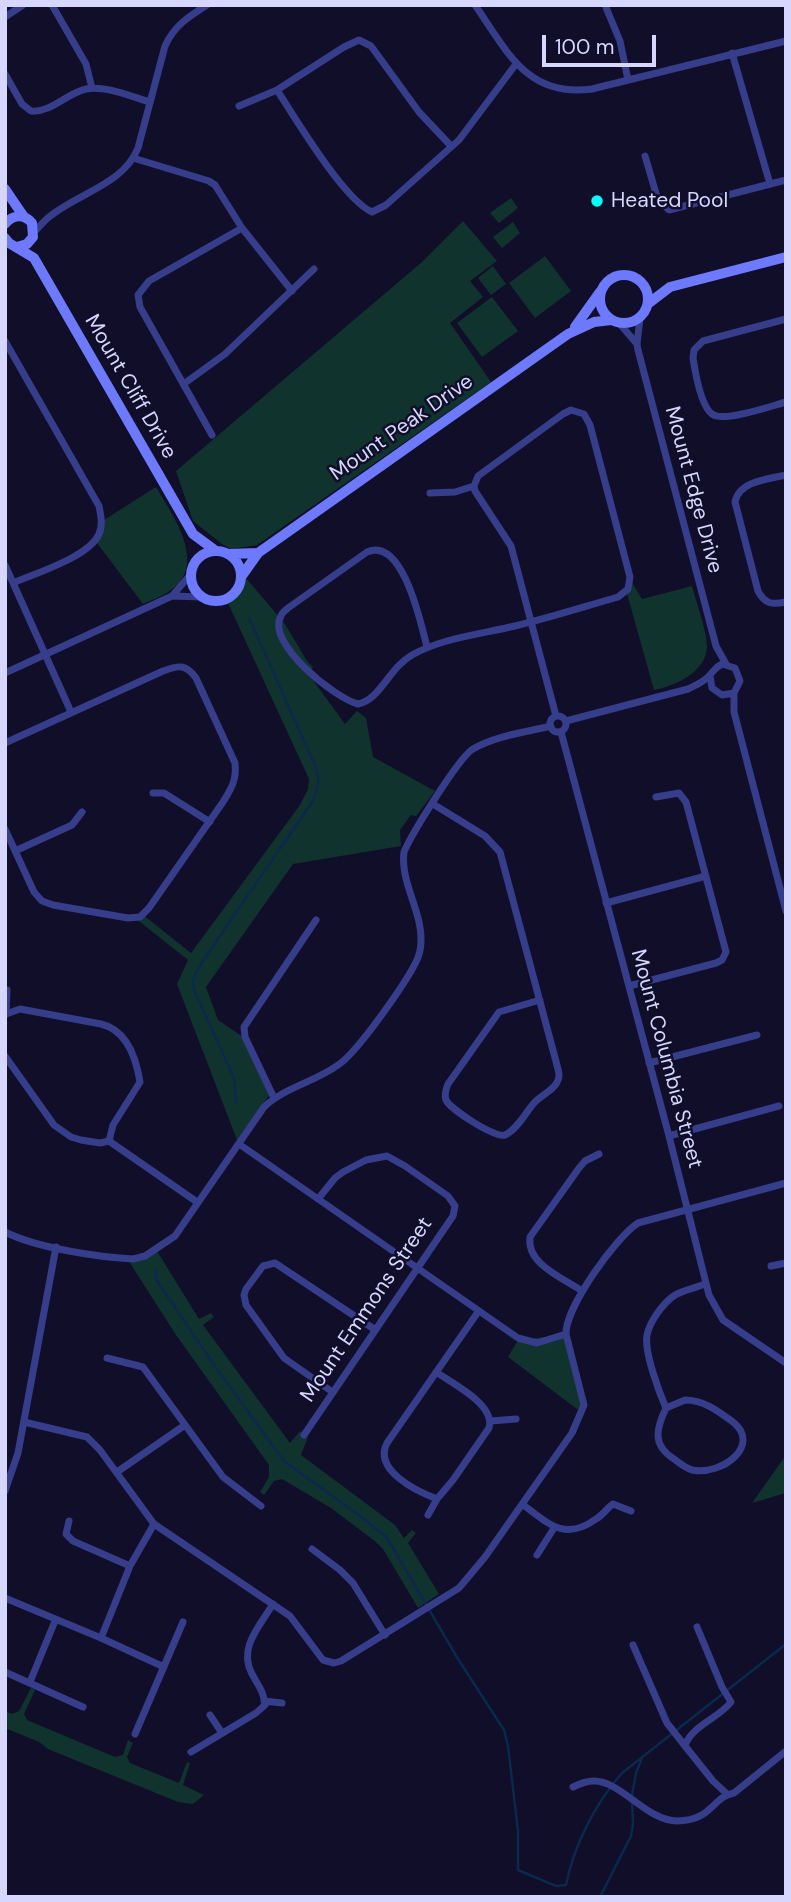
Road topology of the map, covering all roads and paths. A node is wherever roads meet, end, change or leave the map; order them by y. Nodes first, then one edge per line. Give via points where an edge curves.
1 (23, 5) edge
2 (52, 5) edge
3 (207, 5) edge
4 (475, 5) edge
5 (605, 5) edge
6 (5, 17) edge
7 (786, 40) edge
8 (732, 53) junction
9 (516, 64) junction
10 (5, 74) edge
11 (628, 80) junction
12 (92, 88) junction
13 (277, 90) junction
14 (150, 102) junction
15 (239, 106) dead end
16 (451, 146) junction
17 (645, 156) dead end
18 (133, 158) junction
19 (786, 180) edge
20 (770, 184) junction
21 (5, 189) edge
22 (50, 216) junction
23 (26, 218) junction
24 (5, 224) edge
25 (242, 228) junction
26 (34, 235) junction
27 (10, 244) edge
28 (786, 257) edge
29 (34, 258) junction
30 (314, 269) dead end
31 (641, 281) junction
32 (670, 288) junction
33 (602, 289) junction
34 (292, 291) junction
35 (649, 303) junction
36 (640, 318) junction
37 (786, 319) edge
38 (616, 322) junction
39 (568, 334) junction
40 (5, 341) edge
41 (637, 344) junction
42 (185, 383) junction
43 (786, 402) edge
44 (212, 435) dead end
45 (786, 475) edge
46 (474, 486) junction
47 (430, 493) dead end
48 (192, 534) junction
49 (216, 551) junction
50 (258, 553) junction
51 (228, 554) junction
52 (195, 562) junction
53 (5, 565) edge
54 (191, 574) junction
55 (241, 577) junction
56 (13, 583) junction
57 (173, 596) junction
58 (202, 597) junction
59 (786, 602) edge
60 (531, 622) junction
61 (716, 646) junction
62 (427, 647) junction
63 (46, 654) junction
64 (726, 664) junction
65 (712, 672) junction
66 (5, 673) edge
67 (688, 689) junction
68 (714, 690) junction
69 (734, 692) junction
70 (722, 695) junction
71 (71, 712) junction
72 (734, 712) junction
73 (555, 716) junction
74 (566, 721) junction
75 (551, 726) junction
76 (561, 732) junction
77 (5, 743) edge
78 (153, 793) dead end
79 (656, 797) dead end
80 (433, 804) junction
81 (82, 812) dead end
82 (210, 822) junction
83 (5, 829) edge
84 (15, 850) junction
85 (706, 876) junction
86 (606, 903) junction
87 (786, 911) edge
88 (316, 920) dead end
89 (629, 986) junction
90 (7, 990) edge
91 (540, 1000) junction
92 (6, 1016) edge
93 (757, 1035) dead end
94 (5, 1056) edge
95 (649, 1063) junction
96 (274, 1098) junction
97 (779, 1106) dead end
98 (669, 1136) junction
99 (109, 1141) junction
100 (239, 1144) junction
101 (599, 1154) dead end
102 (786, 1183) edge
103 (318, 1199) junction
104 (197, 1202) junction
105 (688, 1209) junction
106 (5, 1232) edge
107 (56, 1247) junction
108 (786, 1263) edge
109 (771, 1266) dead end
110 (416, 1268) junction
111 (705, 1284) junction
112 (582, 1292) junction
113 (478, 1312) junction
114 (374, 1329) junction
115 (566, 1334) junction
116 (107, 1358) dead end
117 (786, 1363) edge
118 (436, 1372) junction
119 (331, 1391) junction
120 (666, 1408) junction
121 (516, 1419) dead end
122 (491, 1421) junction
123 (24, 1422) junction
124 (185, 1425) junction
125 (304, 1434) dead end
126 (117, 1472) junction
127 (5, 1491) edge
128 (437, 1499) junction
129 (522, 1504) junction
130 (261, 1506) dead end
131 (631, 1511) dead end
132 (428, 1516) dead end
133 (69, 1521) dead end
134 (154, 1524) junction
135 (554, 1528) junction
136 (312, 1549) dead end
137 (537, 1555) dead end
138 (130, 1566) junction
139 (5, 1598) edge
140 (273, 1604) junction
141 (55, 1620) junction
142 (183, 1622) dead end
143 (697, 1627) dead end
144 (385, 1635) junction
145 (102, 1638) junction
146 (633, 1645) dead end
147 (164, 1667) junction
148 (5, 1672) edge
149 (30, 1682) junction
150 (264, 1701) junction
151 (282, 1703) dead end
152 (83, 1707) dead end
153 (210, 1714) dead end
154 (222, 1733) junction
155 (135, 1734) dead end
156 (685, 1746) junction
157 (786, 1751) edge
158 (191, 1752) dead end
159 (573, 1787) dead end
160 (727, 1794) junction

1 - 6 street
2 - 12 street via 86,64
3 - 14 street via 170,34
4 - 9 street
5 - 11 street via 620,41
7 - 8 street
8 - 11 street
8 - 20 street
9 - 11 street via 547,86 569,91
9 - 16 street
10 - 12 street via 31,111
12 - 14 street
13 - 15 street
13 - 16 street via 344,47 364,41 418,112
13 - 16 street via 327,166 372,212 386,205
14 - 18 street
17 - 20 street via 658,200 668,210
18 - 22 street via 120,174
18 - 25 street via 209,181 220,190
19 - 20 street
21 - 23 street
22 - 23 street
22 - 26 street
23 - 24 street via 13,217
23 - 26 street, Mount Cliff Drive
25 - 34 street
25 - 42 street via 149,281 138,295 140,307
26 - 27 street via 27,244
26 - 29 street, Mount Cliff Drive
27 - 29 street, Mount Cliff Drive
28 - 32 street, Mount Peak Drive
29 - 48 street, Mount Cliff Drive
30 - 34 street
31 - 32 street, Mount Peak Drive
31 - 33 street, Mount Peak Drive via 619,275
31 - 35 street
32 - 35 street, Mount Peak Drive
33 - 38 street via 601,306
33 - 39 street, Mount Peak Drive
34 - 42 street via 225,354
35 - 36 street, Mount Peak Drive
36 - 38 street, Mount Peak Drive
36 - 41 street, Mount Edge Drive
37 - 43 street via 703,341 693,358 706,407 714,416
38 - 39 street, Mount Peak Drive via 594,322
38 - 41 street, Mount Edge Drive
39 - 50 street, Mount Peak Drive
40 - 56 street via 99,506 102,523 96,539 83,552
41 - 61 street, Mount Edge Drive
42 - 44 street
45 - 59 street via 744,488 735,502 758,592 771,604
46 - 47 street
46 - 60 street via 511,546
46 - 60 street via 478,475 563,414 577,411 588,420 630,577 628,589 618,597
48 - 49 street, Mount Cliff Drive
48 - 52 street, Mount Cliff Drive
49 - 51 street
49 - 52 street
50 - 51 street
50 - 55 street, Mount Peak Drive
51 - 55 street
52 - 54 street, Mount Peak Drive
53 - 56 street
54 - 57 street, Mount Peak Drive
54 - 58 street via 192,586
55 - 58 street, Mount Peak Drive via 236,591 225,600
56 - 63 street
57 - 58 street, Mount Peak Drive
57 - 63 street, Mount Peak Drive
60 - 62 street
60 - 73 street
61 - 64 street, Mount Edge Drive
61 - 65 street, Mount Edge Drive
62 - 62 street via 402,661 372,698 358,704 300,666 279,622 288,608 367,552 381,550 409,586
63 - 66 street, Mount Peak Drive
63 - 71 street
64 - 65 street
64 - 69 street, Mount Edge Drive via 740,677
65 - 67 street
65 - 68 street, Mount Edge Drive
67 - 68 street
67 - 74 street
68 - 70 street, Mount Edge Drive
69 - 70 street
69 - 72 street, Mount Edge Drive
70 - 72 street, Mount Edge Drive
71 - 77 street
71 - 82 street via 176,666 190,669 235,763 234,784
72 - 87 street, Mount Edge Drive
73 - 74 street
73 - 75 street
74 - 76 street
75 - 76 street
75 - 80 street via 471,750
76 - 86 street, Mount Columbia Street
78 - 82 street via 164,793
79 - 85 street via 683,795
80 - 91 street via 485,836 500,852
80 - 96 street via 403,859 420,930 417,960 353,1052 327,1072
81 - 84 street via 72,825
82 - 84 street via 140,917 46,903 34,892
83 - 84 street
85 - 86 street
85 - 89 street via 725,956 716,963
86 - 89 street, Mount Columbia Street
88 - 96 street via 244,1027
89 - 95 street, Mount Columbia Street
90 - 92 street
91 - 91 street via 558,1080 511,1131 498,1136 449,1105 445,1093 499,1012
92 - 99 street via 20,1009 112,1026 123,1037 140,1082 113,1125
93 - 95 street
94 - 99 street via 61,1131 89,1142
95 - 98 street, Mount Columbia Street
96 - 100 street
97 - 98 street
98 - 105 street, Mount Columbia Street
99 - 104 street
100 - 103 street
100 - 104 street
101 - 112 street via 579,1168 529,1244 536,1259
102 - 105 street
103 - 110 street
103 - 110 street, Mount Emmons Street via 335,1178 366,1160 387,1156 448,1196 455,1206 453,1216
104 - 107 street via 171,1239 140,1258
105 - 111 street, Mount Columbia Street
105 - 112 street via 631,1228
106 - 107 street
107 - 123 street
108 - 109 street
110 - 113 street
110 - 114 street, Mount Emmons Street
111 - 117 street, Mount Columbia Street via 723,1320
111 - 120 street via 670,1298 647,1334
112 - 115 street via 566,1321
113 - 115 street via 530,1343
113 - 118 street
114 - 119 street, Mount Emmons Street
114 - 119 street via 275,1263 263,1266 246,1289 246,1305 280,1353
115 - 129 street via 583,1409 572,1433
116 - 124 street via 143,1367
118 - 122 street via 482,1405
118 - 128 street via 383,1455 389,1470
119 - 125 street, Mount Emmons Street
120 - 120 street via 657,1438 667,1455 700,1471 721,1468 737,1455 741,1432 713,1408 695,1400
121 - 122 street
122 - 128 street
123 - 126 street via 87,1437
123 - 127 street
124 - 126 street
124 - 130 street via 223,1477
126 - 134 street
128 - 132 street
129 - 135 street
129 - 144 street via 460,1588
131 - 135 street via 613,1504 580,1528
133 - 138 street via 66,1535 73,1541
134 - 138 street
134 - 140 street
135 - 137 street
136 - 144 street via 353,1583
138 - 145 street
139 - 141 street
140 - 144 street via 297,1623 328,1662 341,1661
140 - 150 street via 246,1650
141 - 145 street
141 - 149 street
142 - 147 street
143 - 156 street via 731,1702 688,1738
145 - 147 street
146 - 156 street via 667,1723
147 - 155 street
148 - 149 street
149 - 152 street
150 - 151 street
150 - 154 street via 261,1710
153 - 154 street
154 - 158 street
156 - 160 street
157 - 160 street
159 - 160 street via 593,1781 606,1784 674,1822 699,1818

